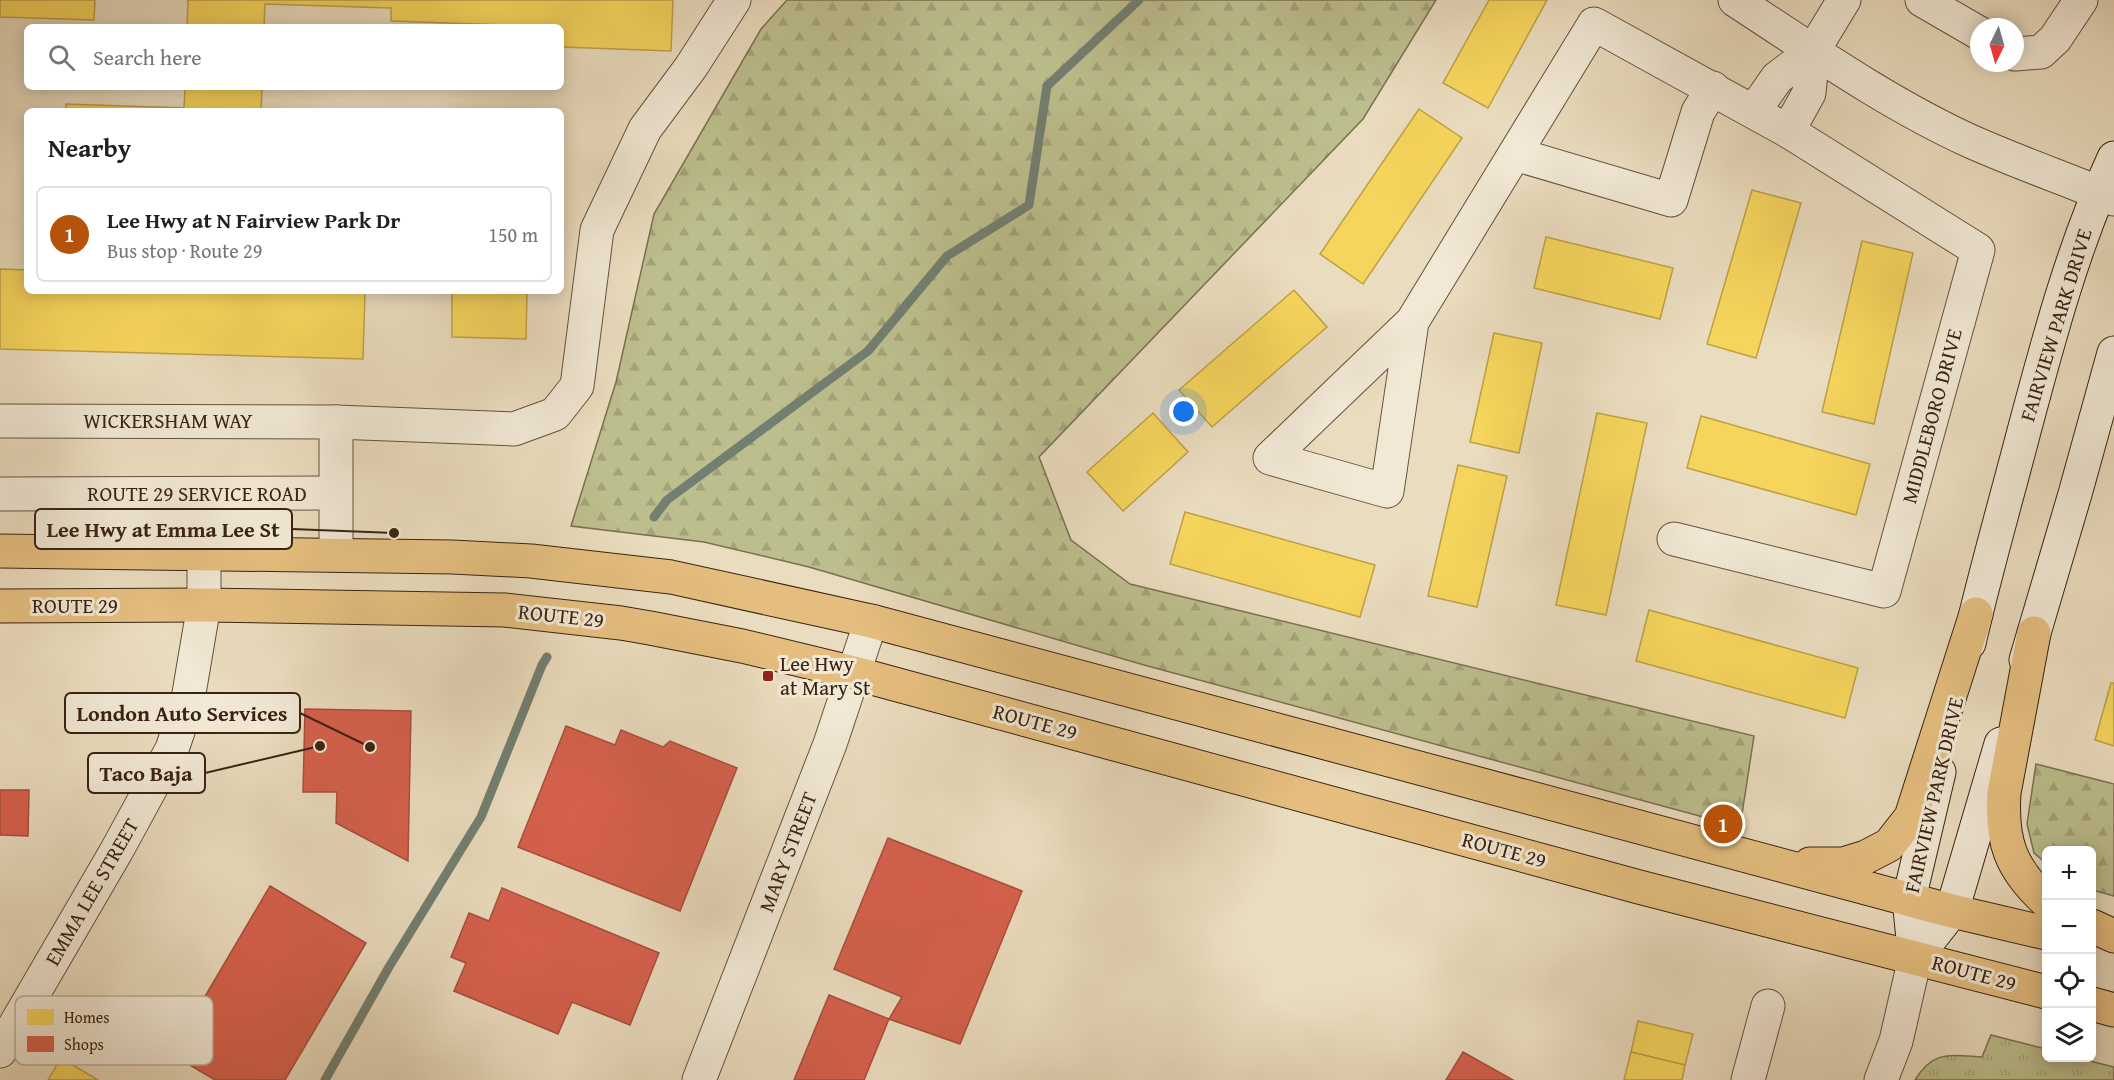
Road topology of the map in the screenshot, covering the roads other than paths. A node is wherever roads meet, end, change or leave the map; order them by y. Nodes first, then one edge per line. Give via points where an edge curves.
1 (734, 0) edge
2 (1735, 0) edge
3 (1844, 0) edge
4 (1922, 0) edge
5 (2081, 0) edge
6 (1970, 28) edge
7 (1813, 51) junction
8 (2024, 53) edge
9 (1713, 88) junction
10 (1754, 111) junction
11 (1788, 131) junction
12 (1515, 154) junction
13 (2114, 158) edge
14 (2106, 196) edge
15 (1412, 322) junction
16 (2114, 353) edge
17 (0, 421) edge
18 (336, 422) junction
19 (334, 493) junction
20 (0, 494) edge
21 (1674, 538) dead end
22 (0, 551) edge
23 (204, 553) junction
24 (336, 554) junction
25 (204, 605) junction
26 (0, 606) edge
27 (1976, 614) junction
28 (870, 621) junction
29 (2034, 633) junction
30 (854, 673) junction
31 (1763, 861) junction
32 (1909, 899) junction
33 (2045, 900) edge
34 (1952, 911) junction
35 (2096, 929) edge
36 (2042, 932) edge
37 (2114, 936) edge
38 (2096, 945) edge
39 (2114, 949) edge
40 (1915, 958) junction
41 (2042, 991) edge
42 (32, 996) edge
43 (2096, 1005) edge
44 (1768, 1006) dead end
45 (2114, 1010) edge
46 (15, 1026) edge
47 (0, 1052) edge
48 (699, 1080) edge
49 (1748, 1080) edge
50 (1881, 1080) edge

1 - 18 street, WICKERSHAM WAY via 645,129 597,230 578,386 555,414 514,429
2 - 7 street
3 - 7 street
4 - 6 street
5 - 8 street via 2055,39 2041,52
7 - 10 street via 1777,78
7 - 11 street via 1809,93
7 - 14 street via 1959,136
9 - 10 street
9 - 12 street via 1698,112 1671,200
9 - 12 street via 1594,24
10 - 11 street
11 - 21 street, MIDDLEBORO DRIVE via 1978,250 1884,591
12 - 15 street
13 - 14 street, FAIRVIEW PARK DRIVE
14 - 27 street, FAIRVIEW PARK DRIVE via 2070,270
15 - 15 street via 1387,491 1270,458 1320,410
16 - 29 street, FAIRVIEW PARK DRIVE
17 - 18 street, WICKERSHAM WAY
18 - 19 street
19 - 20 street, ROUTE 29 SERVICE ROAD
19 - 24 street, ROUTE 29 SERVICE ROAD
22 - 23 main road
23 - 24 main road
23 - 25 street, EMMA LEE STREET
24 - 28 main road via 452,557 671,577
25 - 26 main road, ROUTE 29
25 - 30 main road, ROUTE 29 via 505,610 640,626
25 - 42 street, EMMA LEE STREET via 187,705 172,749
27 - 31 main road via 1911,817 1889,845 1843,864
27 - 32 street, FAIRVIEW PARK DRIVE
28 - 30 street, MARY STREET
28 - 31 main road
29 - 33 main road via 2002,818 2015,865
29 - 34 street, FAIRVIEW PARK DRIVE
30 - 40 main road, ROUTE 29
30 - 48 street, MARY STREET via 824,761
31 - 32 main road
32 - 34 main road
32 - 40 street, FAIRVIEW PARK DRIVE
34 - 36 main road
34 - 40 street, FAIRVIEW PARK DRIVE
35 - 37 main road
38 - 39 main road
40 - 41 main road, ROUTE 29
40 - 50 street via 1896,1041
43 - 45 main road
44 - 49 street
46 - 47 street, EMMA LEE STREET

